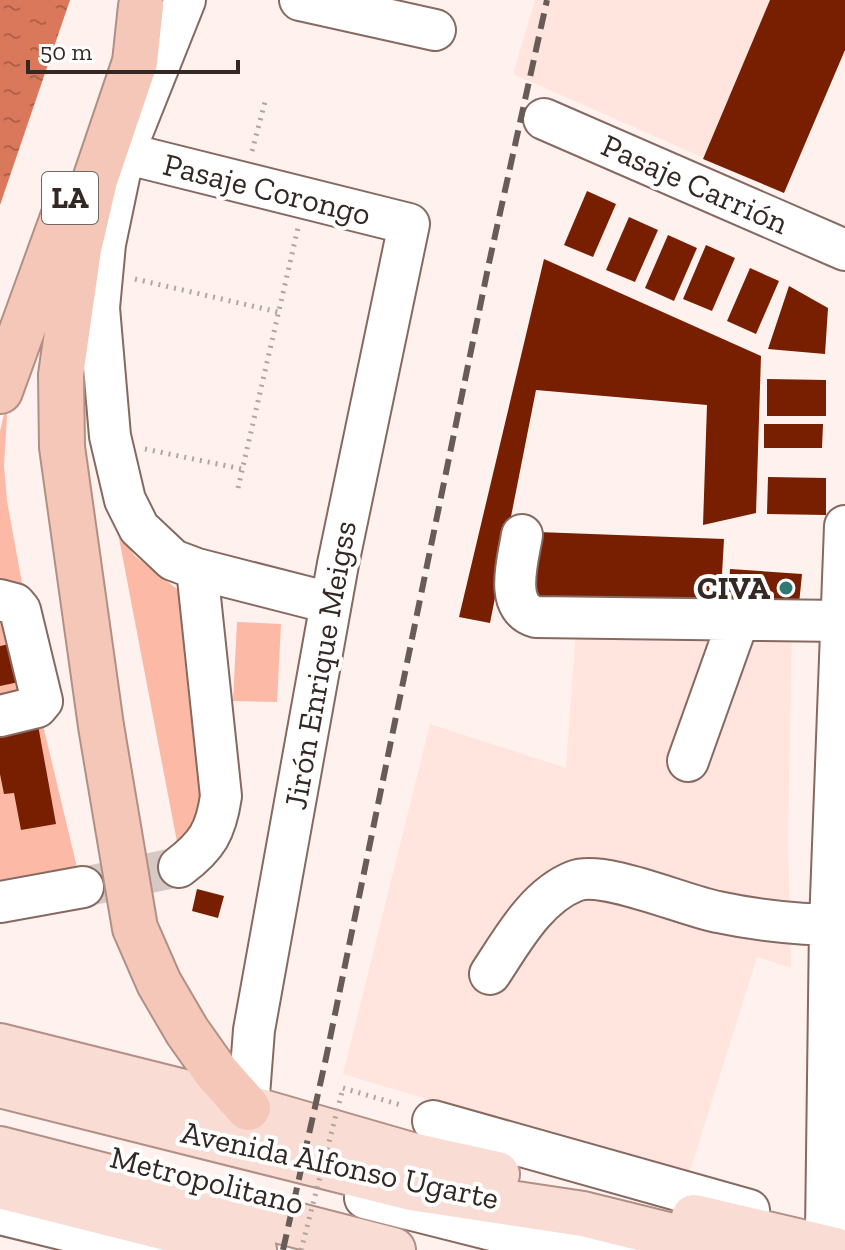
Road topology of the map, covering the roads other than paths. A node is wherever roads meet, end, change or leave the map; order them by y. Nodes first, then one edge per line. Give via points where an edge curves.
1 (185, 0) edge
2 (300, 0) edge
3 (143, 3) edge
4 (435, 30) dead end
5 (544, 119) dead end
6 (124, 153) junction
7 (409, 224) joint
8 (845, 250) edge
9 (0, 391) edge
10 (845, 526) edge
11 (522, 535) dead end
12 (197, 569) junction
13 (0, 600) edge
14 (330, 603) junction
15 (738, 621) junction
16 (842, 621) junction
17 (842, 710) edge
18 (0, 716) edge
19 (688, 761) dead end
20 (179, 867) tunnel mouth
21 (83, 887) tunnel mouth
22 (0, 902) edge
23 (838, 925) edge
24 (490, 974) dead end
25 (0, 1046) edge
26 (0, 1085) edge
27 (836, 1094) edge
28 (0, 1106) edge
29 (248, 1108) junction
30 (0, 1127) edge
31 (429, 1130) junction
32 (0, 1149) edge
33 (0, 1186) edge
34 (590, 1192) junction
35 (492, 1201) junction
36 (0, 1214) edge
37 (409, 1232) edge
38 (825, 1243) edge
39 (240, 1248) edge
40 (147, 1250) edge
41 (466, 1250) edge
42 (483, 1250) edge
43 (571, 1250) edge
44 (632, 1250) edge
45 (729, 1250) edge

1 - 6 street
2 - 4 street
3 - 9 highway, LA
3 - 29 highway via 135,62 95,180 79,249 61,375 62,447 135,928 187,1031
5 - 8 street, Pasaje Carrión
6 - 7 street, Pasaje Corongo
6 - 12 street via 105,244 99,308 110,436 125,500 139,528 173,560
7 - 14 street, Jirón Enrique Meigss
10 - 16 street
11 - 15 street via 516,589 528,615
12 - 14 street
12 - 20 street via 221,796 208,840
13 - 18 street via 20,610 42,701
14 - 29 street, Jirón Enrique Meigss via 254,1030
15 - 16 street
15 - 19 street
16 - 17 street
17 - 23 street
21 - 22 street
23 - 24 street via 802,926 716,912 612,883 577,880 550,896
23 - 27 street
25 - 29 main road, Avenida Alfonso Ugarte
26 - 35 main road, Avenida Alfonso Ugarte via 411,1188
27 - 38 street
28 - 37 street, Metropolitano
29 - 31 main road, Avenida Alfonso Ugarte
30 - 37 street, Metropolitano
31 - 34 main road, Avenida Alfonso Ugarte
31 - 35 main road
31 - 38 street
32 - 37 main road, Avenida Alfonso Ugarte
33 - 39 main road
34 - 35 main road via 524,1190
34 - 38 main road
35 - 45 main road, Avenida Alfonso Ugarte via 583,1214
36 - 40 street
37 - 41 street, Metropolitano
37 - 42 street, Metropolitano
37 - 43 street, Metropolitano
37 - 44 street, Metropolitano via 552,1231

